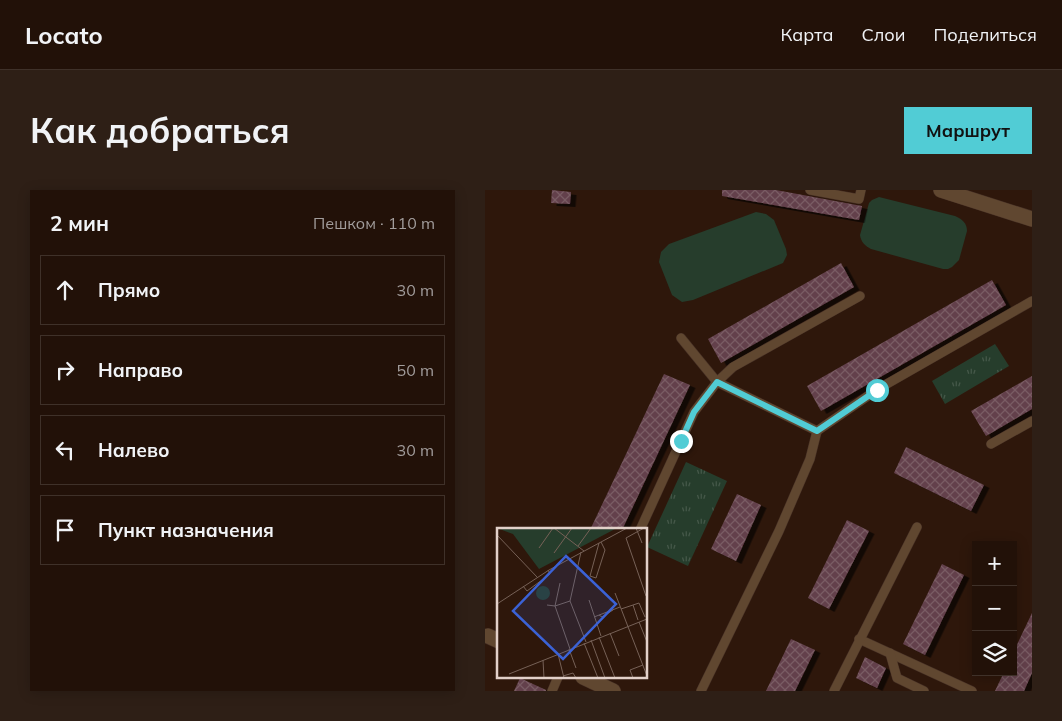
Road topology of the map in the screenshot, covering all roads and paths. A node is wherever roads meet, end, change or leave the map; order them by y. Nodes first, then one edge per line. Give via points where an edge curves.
1 (810, 190) edge
2 (861, 190) edge
3 (941, 190) edge
4 (1032, 219) edge
5 (860, 296) dead end
6 (1032, 301) edge
7 (681, 338) dead end
8 (717, 382) junction
9 (1032, 421) edge
10 (817, 431) junction
11 (991, 444) dead end
12 (917, 527) dead end
13 (641, 528) edge
14 (859, 639) junction
15 (890, 653) junction
16 (558, 678) edge
17 (585, 678) edge
18 (552, 691) edge
19 (613, 691) edge
20 (701, 691) edge
21 (834, 691) edge
22 (924, 691) edge
23 (972, 691) edge

1 - 2 lane via 859,199
3 - 4 street
5 - 8 lane via 733,368
6 - 10 lane via 877,390
7 - 8 lane
8 - 10 lane
8 - 13 lane via 694,412
9 - 11 lane
10 - 20 lane via 810,460 779,531
12 - 14 lane
14 - 15 lane
14 - 21 lane
15 - 22 lane via 897,678
15 - 23 lane
16 - 18 lane
17 - 19 street

